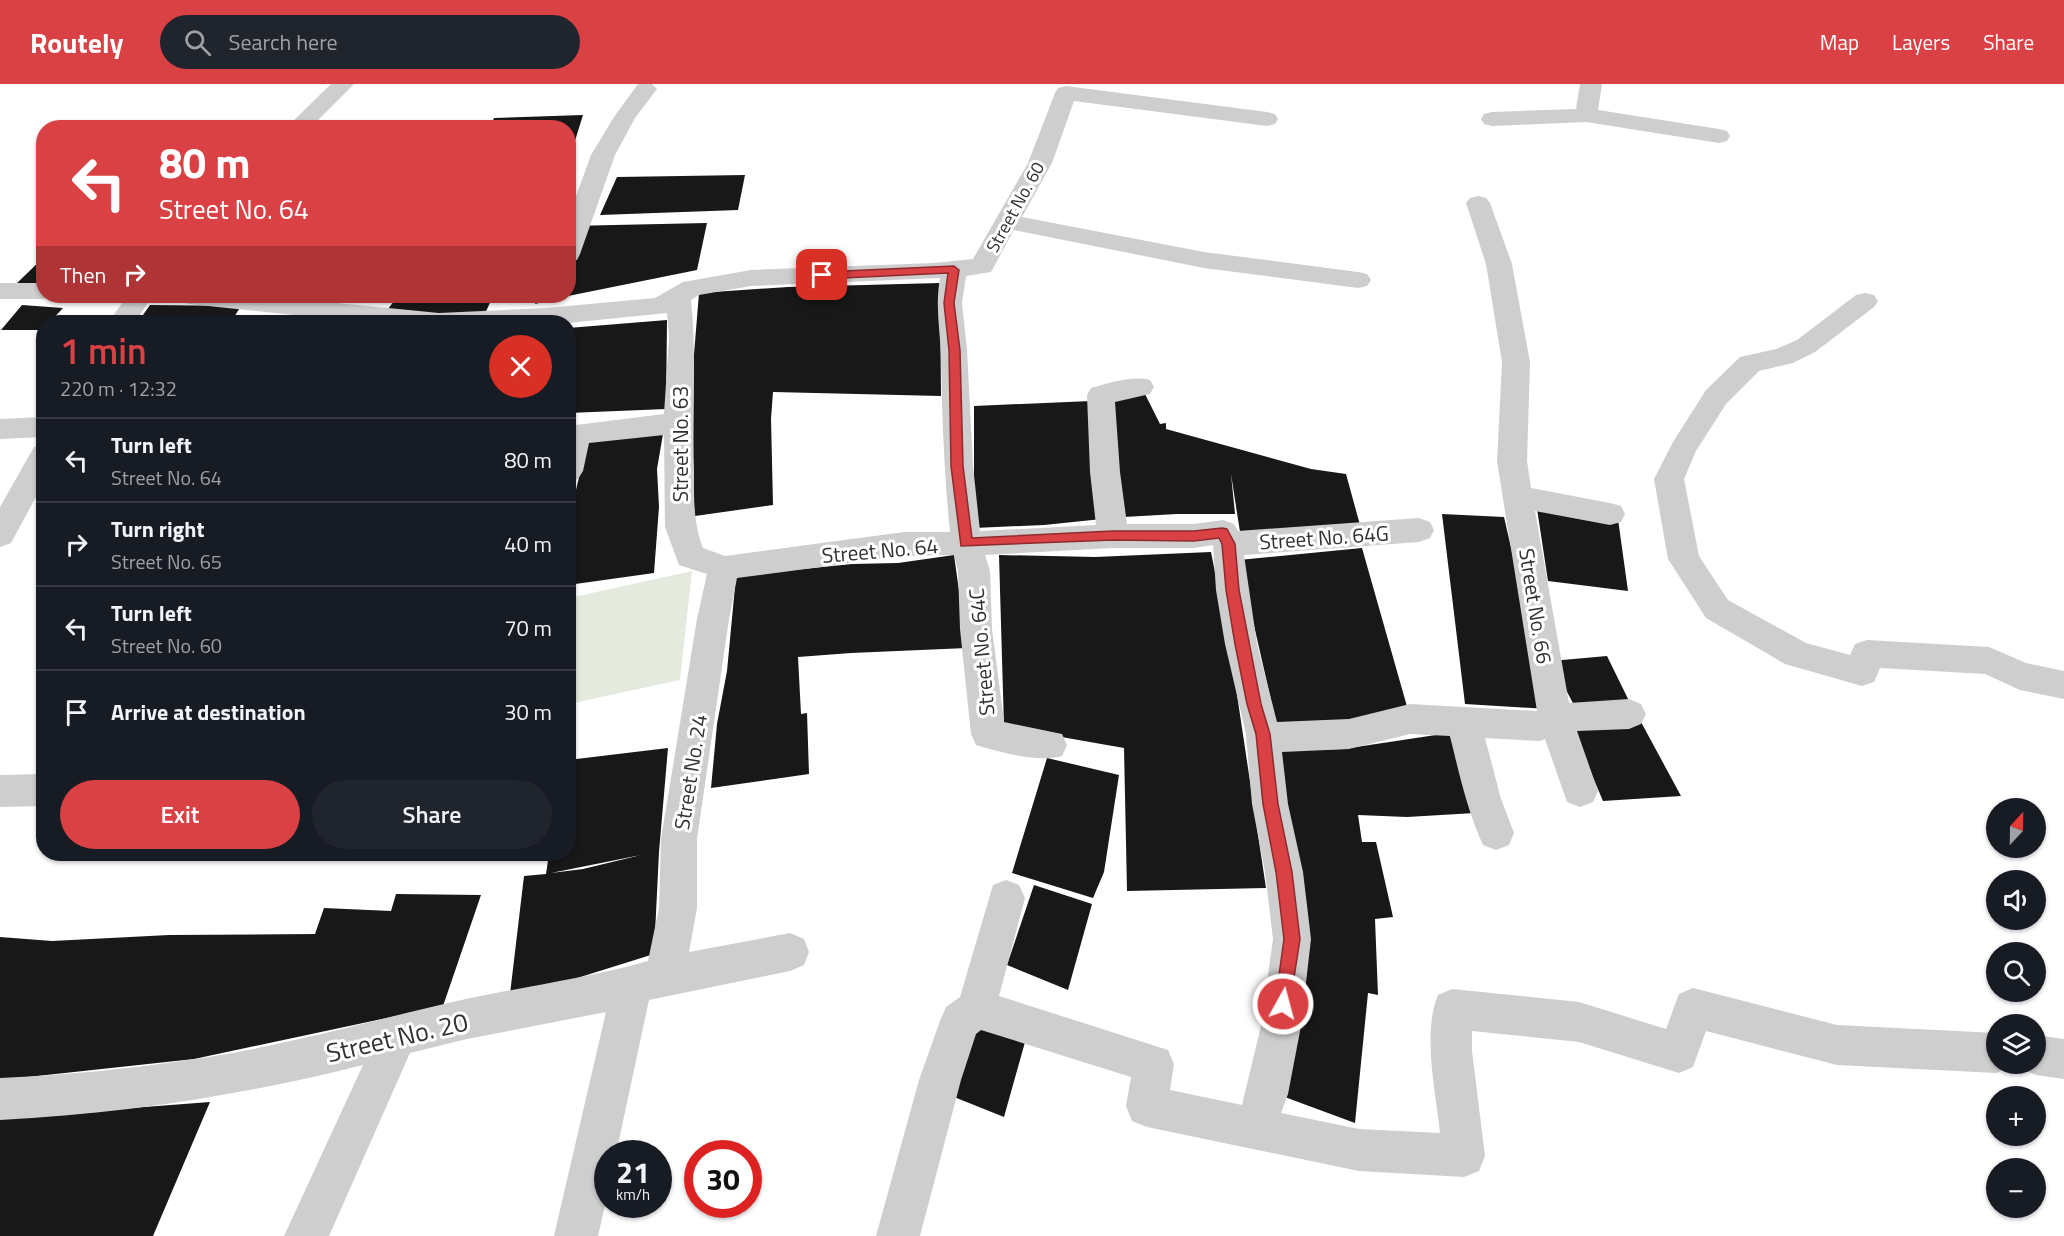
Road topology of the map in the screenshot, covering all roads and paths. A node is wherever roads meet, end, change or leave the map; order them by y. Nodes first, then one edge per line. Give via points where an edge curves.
1 (343, 84) edge
2 (1591, 84) edge
3 (646, 89) dead end
4 (1067, 89) edge
5 (1586, 115) junction
6 (1268, 119) dead end
7 (1491, 119) dead end
8 (305, 120) edge
9 (1719, 136) dead end
10 (1478, 203) dead end
11 (1006, 221) junction
12 (576, 231) edge
13 (954, 270) junction
14 (1358, 280) dead end
15 (0, 291) edge
16 (36, 291) edge
17 (678, 296) junction
18 (1865, 301) dead end
19 (256, 303) edge
20 (550, 306) edge
21 (372, 315) edge
22 (488, 315) edge
23 (1140, 387) dead end
24 (678, 423) junction
25 (36, 427) edge
26 (0, 429) edge
27 (576, 438) edge
28 (36, 469) edge
29 (1519, 497) junction
30 (1610, 514) dead end
31 (1419, 530) dead end
32 (0, 535) edge
33 (1113, 536) junction
34 (966, 543) junction
35 (1228, 544) junction
36 (724, 568) junction
37 (2064, 685) edge
38 (1629, 714) dead end
39 (1555, 718) junction
40 (1464, 722) junction
41 (1264, 738) junction
42 (1050, 745) dead end
43 (36, 790) edge
44 (0, 791) edge
45 (1580, 791) dead end
46 (1496, 833) dead end
47 (1006, 898) dead end
48 (790, 952) dead end
49 (648, 981) junction
50 (976, 1009) junction
51 (397, 1037) junction
52 (1986, 1052) edge
53 (2046, 1056) edge
54 (2064, 1059) edge
55 (0, 1100) edge
56 (1255, 1127) junction
57 (306, 1236) edge
58 (576, 1236) edge
59 (898, 1236) edge

1 - 8 street
2 - 5 street
3 - 12 street via 603,155
4 - 6 street, Street No. 60
4 - 11 street, Street No. 60 via 1040,163
5 - 7 street
5 - 9 street
10 - 29 street, Street No. 66 via 1499,264 1516,362 1512,461
11 - 13 street, Street No. 60 via 982,266
11 - 14 street via 1204,260
13 - 17 street, Street No. 60 via 751,278 692,288
13 - 34 street via 949,303 957,466
15 - 16 street
17 - 20 street, Street No. 60 via 661,306
17 - 24 street, Street No. 63 via 682,337
18 - 37 street via 1806,346 1783,357 1750,364 1716,397 1683,448 1670,479 1684,559 1717,609 1797,654 1862,672 1867,654 1989,661 2020,676
19 - 21 street, Street No. 60
20 - 22 street, Street No. 60
23 - 33 street via 1101,395 1104,472
24 - 27 street via 577,434
24 - 36 street, Street No. 63 via 680,527 690,556
25 - 26 street
28 - 32 street
29 - 30 street
29 - 39 street, Street No. 66
31 - 35 street, Street No. 64G
33 - 34 street, Street No. 64
33 - 35 street, Street No. 64 via 1222,532
34 - 36 street, Street No. 64 via 904,544
34 - 42 street, Street No. 64C via 974,571 988,734
35 - 41 street via 1241,644
36 - 49 street, Street No. 24 via 679,840 678,908
38 - 39 street
39 - 40 street via 1540,726
39 - 45 street, Street No. 66
40 - 41 street via 1410,719 1349,734
40 - 46 street via 1483,800
41 - 56 street via 1270,804 1292,939 1272,1071
43 - 44 street
47 - 50 street
48 - 49 street, Street No. 20
49 - 51 street, Street No. 20
49 - 58 street, Street No. 24
50 - 56 street via 1154,1064 1147,1106
50 - 59 street via 960,1021
51 - 55 street, Street No. 20 via 196,1080
51 - 57 street
52 - 56 street via 1837,1045 1693,1008 1679,1053 1579,1023 1452,1009 1452,1051 1464,1156 1359,1150
53 - 54 street

